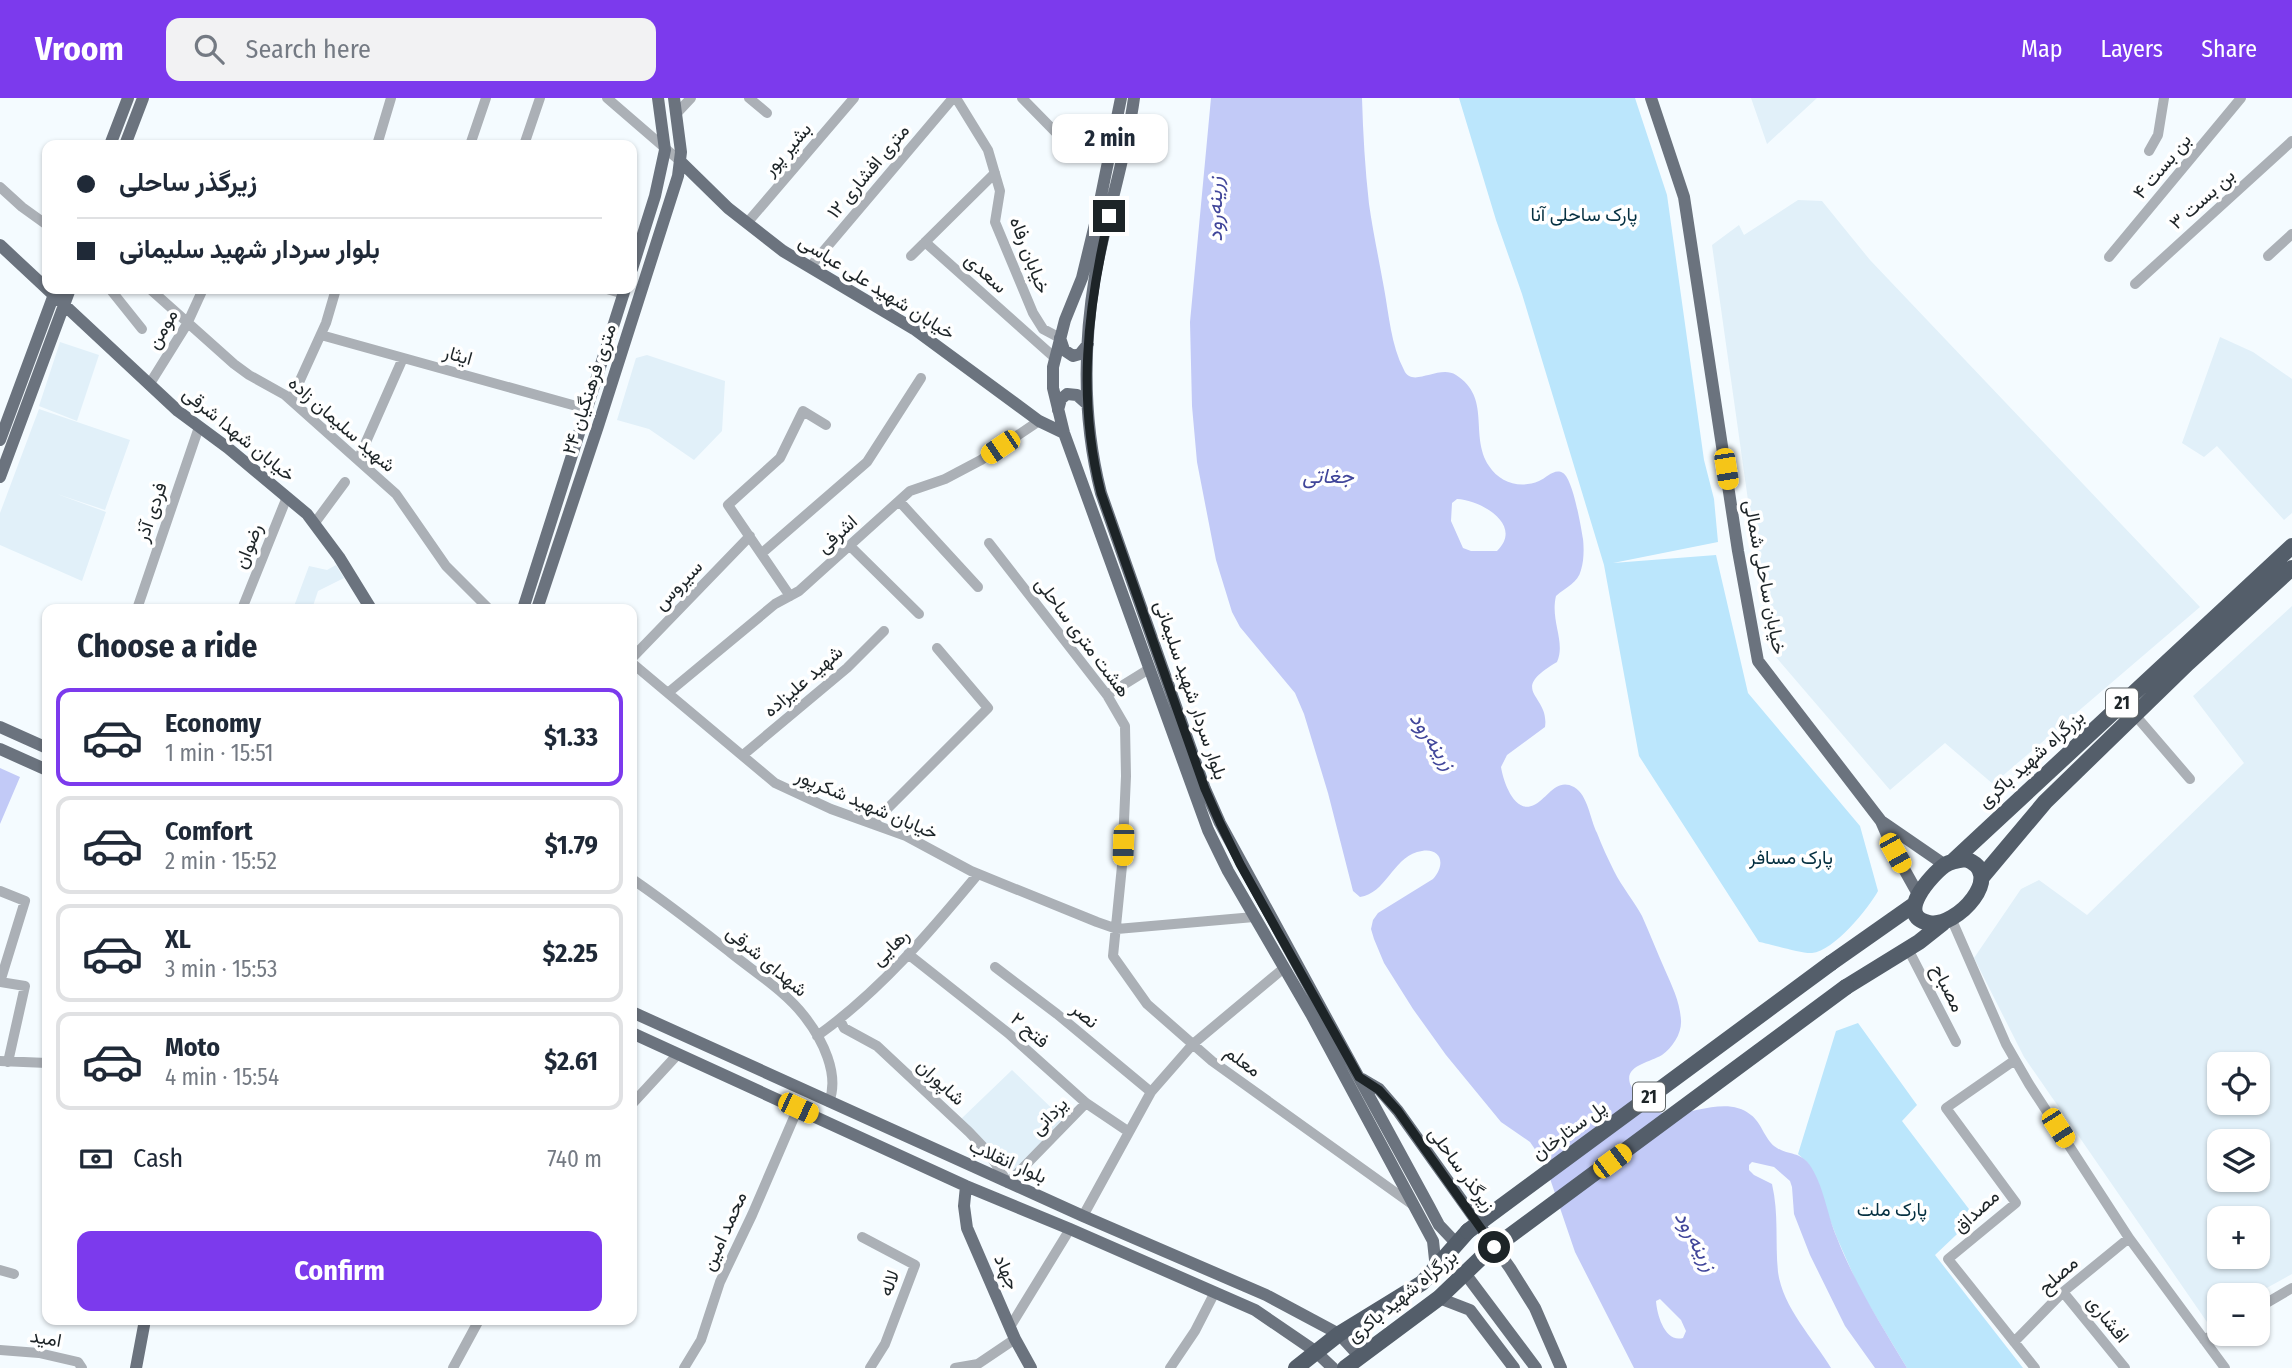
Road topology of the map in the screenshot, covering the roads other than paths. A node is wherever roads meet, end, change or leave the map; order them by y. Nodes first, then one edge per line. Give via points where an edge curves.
1 (128, 98) edge
2 (143, 98) edge
3 (391, 98) edge
4 (486, 98) edge
5 (540, 98) edge
6 (607, 98) edge
7 (658, 98) edge
8 (674, 98) edge
9 (691, 98) edge
10 (749, 98) edge
11 (854, 98) edge
12 (955, 98) edge
13 (1022, 98) edge
14 (1121, 98) edge
15 (1134, 98) edge
16 (1651, 98) edge
17 (2164, 98) edge
18 (2242, 98) edge
19 (767, 113) dead end
20 (676, 114) junction
21 (112, 140) edge
22 (127, 140) edge
23 (378, 140) edge
24 (472, 140) edge
25 (526, 140) edge
26 (2292, 141) edge
27 (665, 150) junction
28 (1073, 150) dead end
29 (2148, 151) dead end
30 (680, 161) junction
31 (995, 173) junction
32 (0, 187) edge
33 (42, 221) edge
34 (747, 223) junction
35 (2292, 234) edge
36 (925, 242) junction
37 (0, 245) edge
38 (637, 253) edge
39 (911, 256) dead end
40 (2268, 256) dead end
41 (2109, 257) dead end
42 (810, 267) junction
43 (42, 281) edge
44 (2136, 284) dead end
45 (54, 294) edge
46 (56, 294) edge
47 (68, 294) edge
48 (114, 294) edge
49 (155, 294) edge
50 (201, 294) edge
51 (334, 294) edge
52 (623, 294) edge
53 (629, 294) edge
54 (638, 299) junction
55 (64, 306) junction
56 (187, 324) junction
57 (142, 329) dead end
58 (320, 335) junction
59 (1060, 338) junction
60 (1088, 344) junction
61 (403, 358) junction
62 (1055, 358) junction
63 (920, 378) dead end
64 (149, 385) junction
65 (291, 400) junction
66 (1087, 404) junction
67 (587, 409) junction
68 (1058, 410) junction
69 (1039, 421) junction
70 (826, 425) dead end
71 (199, 427) junction
72 (1063, 433) junction
73 (0, 440) edge
74 (358, 460) junction
75 (0, 477) edge
76 (345, 482) dead end
77 (287, 497) junction
78 (899, 500) junction
79 (314, 524) junction
80 (750, 536) junction
81 (989, 543) dead end
82 (2292, 546) edge
83 (850, 547) junction
84 (762, 553) junction
85 (2292, 568) edge
86 (978, 587) dead end
87 (790, 596) junction
88 (139, 604) edge
89 (244, 604) edge
90 (368, 604) edge
91 (484, 604) edge
92 (525, 604) edge
93 (539, 604) edge
94 (919, 614) dead end
95 (884, 631) dead end
96 (937, 648) dead end
97 (637, 655) edge
98 (637, 664) edge
99 (1149, 669) junction
100 (669, 692) junction
101 (1107, 695) junction
102 (2135, 715) junction
103 (0, 727) edge
104 (42, 746) edge
105 (0, 749) edge
106 (743, 755) junction
107 (42, 768) edge
108 (2190, 779) dead end
109 (1997, 818) junction
110 (1881, 821) junction
111 (872, 824) junction
112 (2018, 836) junction
113 (1949, 863) junction
114 (978, 874) junction
115 (1982, 877) junction
116 (637, 882) edge
117 (0, 891) edge
118 (1916, 899) junction
119 (1255, 917) junction
120 (1947, 921) junction
121 (1116, 929) junction
122 (1908, 949) junction
123 (908, 954) junction
124 (995, 967) dead end
125 (1284, 968) junction
126 (0, 982) edge
127 (637, 1014) edge
128 (840, 1020) junction
129 (637, 1035) edge
130 (817, 1036) junction
131 (1956, 1042) dead end
132 (1193, 1044) junction
133 (678, 1054) junction
134 (2015, 1060) junction
135 (4, 1062) edge
136 (42, 1063) edge
137 (1359, 1077) junction
138 (1151, 1092) junction
139 (637, 1099) edge
140 (829, 1102) junction
141 (1086, 1103) junction
142 (798, 1108) junction
143 (822, 1119) junction
144 (1129, 1132) junction
145 (1402, 1168) junction
146 (1008, 1183) junction
147 (966, 1186) junction
148 (1415, 1206) junction
149 (1083, 1216) junction
150 (1070, 1229) junction
151 (862, 1237) dead end
152 (1462, 1237) junction
153 (2129, 1238) junction
154 (1436, 1269) junction
155 (0, 1270) edge
156 (1464, 1272) junction
157 (14, 1274) dead end
158 (2292, 1288) edge
159 (1215, 1292) junction
160 (2063, 1292) junction
161 (1266, 1295) junction
162 (1439, 1298) junction
163 (2270, 1301) edge
164 (1255, 1310) junction
165 (144, 1325) edge
166 (476, 1325) edge
167 (1012, 1333) junction
168 (1339, 1334) junction
169 (2207, 1338) edge
170 (2204, 1340) junction
171 (2014, 1342) junction
172 (0, 1350) edge
173 (1315, 1350) junction
174 (1360, 1357) junction
175 (82, 1368) edge
176 (136, 1368) edge
177 (453, 1368) edge
178 (684, 1368) edge
179 (870, 1368) edge
180 (955, 1368) edge
181 (1031, 1368) edge
182 (1170, 1368) edge
183 (1296, 1368) edge
184 (1333, 1368) edge
185 (1345, 1368) edge
186 (1514, 1368) edge
187 (1536, 1368) edge
188 (1560, 1368) edge
189 (2035, 1368) edge
190 (2125, 1368) edge
191 (2225, 1368) edge

1 - 21 main road
2 - 22 main road
3 - 23 street
4 - 24 street
5 - 25 street
6 - 27 street
7 - 27 main road
8 - 20 main road, ۲۴ متری فرهنگیان
9 - 20 street
10 - 19 street
11 - 34 street, بشیر پور
12 - 31 street, خیابان رفاه via 988,150
12 - 42 street, ۱۲ متری افشاری
13 - 28 street
14 - 59 main road, بلوار سردار شهید سلیمانی via 1082,278
15 - 60 main road, بلوار سردار شهید سلیمانی via 1096,275
16 - 110 main road, خیابان ساحلی شمالی via 1684,197 1758,661
17 - 29 street via 2158,135
18 - 41 street, بن بست ۴
20 - 30 main road, ۲۴ متری فرهنگیان
26 - 44 street, بن بست ۳
27 - 30 street
27 - 38 main road
30 - 34 main road, خیابان شهید علی عباسی
30 - 54 main road, ۲۴ متری فرهنگیان
31 - 36 street
31 - 59 street, خیابان رفاه via 1000,191 995,222 1033,313 1043,328
32 - 33 street
34 - 42 main road, خیابان شهید علی عباسی
35 - 40 street
36 - 39 street
36 - 62 street, سعدی
37 - 43 main road, خیابان شهدا شرقی
42 - 69 main road, خیابان شهید علی عباسی via 914,329
45 - 73 main road
46 - 55 main road, خیابان شهدا شرقی
47 - 55 main road
48 - 57 street
49 - 56 street, شهید سلیمان زاده
50 - 56 street, مومن
51 - 58 street
52 - 67 main road, ۲۴ متری فرهنگیان
53 - 54 main road
54 - 93 main road, ۲۴ متری فرهنگیان
55 - 64 main road, خیابان شهدا شرقی
55 - 75 main road
56 - 64 street, مومن
56 - 65 street, شهید سلیمان زاده via 234,364
58 - 61 street, ایثار
58 - 65 street
59 - 60 main road via 1063,350 1073,356
59 - 62 main road, بلوار سردار شهید سلیمانی
60 - 66 main road, بلوار سردار شهید سلیمانی
61 - 67 street, ایثار
61 - 74 street
62 - 68 main road, بلوار سردار شهید سلیمانی via 1053,388
63 - 84 street via 867,462
64 - 71 main road, خیابان شهدا شرقی
65 - 74 street, شهید سلیمان زاده
66 - 68 main road via 1077,395 1067,394
66 - 137 main road, بلوار سردار شهید سلیمانی via 1092,459 1101,493 1205,789 1240,864
67 - 92 main road, ۲۴ متری فرهنگیان
68 - 72 main road, بلوار سردار شهید سلیمانی
69 - 72 main road, خیابان شهید علی عباسی
69 - 78 street, اشرفی via 981,460 909,491
70 - 80 street via 803,411 780,458 728,505
71 - 77 main road, خیابان شهدا شرقی
71 - 88 street, فردی آذر
72 - 99 main road, بلوار سردار شهید سلیمانی
74 - 91 street, شهید سلیمان زاده via 396,494 446,566
76 - 79 street
77 - 79 main road, خیابان شهدا شرقی
77 - 89 street, رضوان
78 - 83 street, اشرفی
78 - 86 street
79 - 90 main road, خیابان شهدا شرقی
80 - 84 street
80 - 97 street, سیروس
81 - 101 street, هشت متری ساحلی
82 - 109 highway, بزرگراه شهید باکری / 21
83 - 87 street, اشرفی
83 - 94 street
84 - 87 street
85 - 102 highway, بزرگراه شهید باکری / 21
87 - 100 street, اشرفی
95 - 106 street, شهید علیزاده
96 - 111 street via 988,708
98 - 100 street, خیابان شهید شکرپور
99 - 101 street
99 - 119 main road, بلوار سردار شهید سلیمانی via 1208,830
100 - 106 street, خیابان شهید شکرپور
101 - 121 street, هشت متری ساحلی via 1125,726 1125,813
102 - 108 street
102 - 112 highway, بزرگراه شهید باکری / 21 via 2045,802
103 - 104 main road
105 - 107 main road
106 - 111 street, خیابان شهید شکرپور via 775,783
109 - 112 highway via 1999,833
109 - 113 highway, بزرگراه شهید باکری / 21
110 - 113 main road
110 - 118 main road
111 - 114 street, خیابان شهید شکرپور via 906,836
112 - 115 highway, بزرگراه شهید باکری / 21
113 - 115 highway via 1975,862
113 - 118 highway, بزرگراه شهید باکری
114 - 121 street, خیابان شهید شکرپور
114 - 123 street, رهایی
115 - 120 highway, بزرگراه شهید باکری via 1976,896
116 - 130 street, شهدای شرقی via 784,995
117 - 126 street via 25,901
118 - 120 highway via 1919,918 1928,923
118 - 152 highway, پل ستارخان / 21, bridge
119 - 121 street
119 - 125 main road, بلوار سردار شهید سلیمانی
120 - 122 highway, 21
120 - 134 street
121 - 132 street, معلم via 1113,956 1147,1004
122 - 131 street, مصباح
122 - 156 highway, بزرگراه شهید باکری / 21, bridge via 1846,987
123 - 128 street, رهایی
123 - 141 street, فتح ۲ via 1008,1033
124 - 138 street, نصر
125 - 132 street
125 - 145 main road, بلوار سردار شهید سلیمانی
126 - 135 street via 25,986
127 - 140 main road, بلوار انقلاب
128 - 130 street, رهایی
128 - 146 street, شاپوران via 844,1028 877,1046 969,1132
129 - 133 main road, بلوار انقلاب
130 - 140 street, شهدای شرقی via 832,1072
132 - 138 street
132 - 148 street, معلم
133 - 139 street
133 - 142 main road, بلوار انقلاب
134 - 153 street
134 - 171 street, مصداق via 1946,1108 2015,1203 1948,1259
135 - 136 street
137 - 145 main road, بلوار سردار شهید سلیمانی
137 - 188 main road, زیرگذر ساحلی via 1398,1111 1510,1268 1535,1308
138 - 144 street
140 - 143 main road
140 - 146 main road, بلوار انقلاب
141 - 144 street, فتح ۲
141 - 146 street, یزدانی
142 - 143 main road, بلوار انقلاب
142 - 178 street, محمد امین via 720,1282 701,1340
143 - 147 main road, بلوار انقلاب
144 - 149 street
145 - 148 main road, بلوار سردار شهید سلیمانی
145 - 152 main road, بلوار سردار شهید سلیمانی via 1439,1224
146 - 149 main road, بلوار انقلاب
147 - 150 main road, بلوار انقلاب
147 - 167 main road, جهاد via 967,1228
148 - 154 main road, بلوار سردار شهید سلیمانی via 1433,1241
149 - 161 main road, بلوار انقلاب
150 - 159 main road, بلوار انقلاب
150 - 167 street
151 - 179 street, لاله via 915,1265 885,1344
152 - 154 highway, بزرگراه شهید باکری / 21
153 - 160 street, مصلح
153 - 170 street
154 - 168 highway, بزرگراه شهید باکری / 21 via 1406,1294
155 - 157 street
156 - 162 highway, بزرگراه شهید باکری / 21
156 - 187 main road
158 - 163 street
159 - 164 main road, بلوار انقلاب
159 - 182 street
160 - 171 street, مصلح
160 - 190 street, افشاری
161 - 164 main road
161 - 168 main road, بلوار انقلاب
162 - 174 highway, بزرگراه شهید باکری / 21
162 - 186 main road via 1470,1310
164 - 173 main road, بلوار انقلاب
165 - 176 main road
166 - 177 street
167 - 180 street via 978,1364
167 - 181 main road, جهاد
168 - 173 highway, 21
168 - 174 main road, بلوار انقلاب
169 - 170 street
170 - 191 street
171 - 189 street, مصداق
172 - 175 street, امید via 39,1353 78,1362
173 - 183 highway, 21
173 - 184 main road, بلوار انقلاب
174 - 185 highway, بزرگراه شهید باکری / 21

